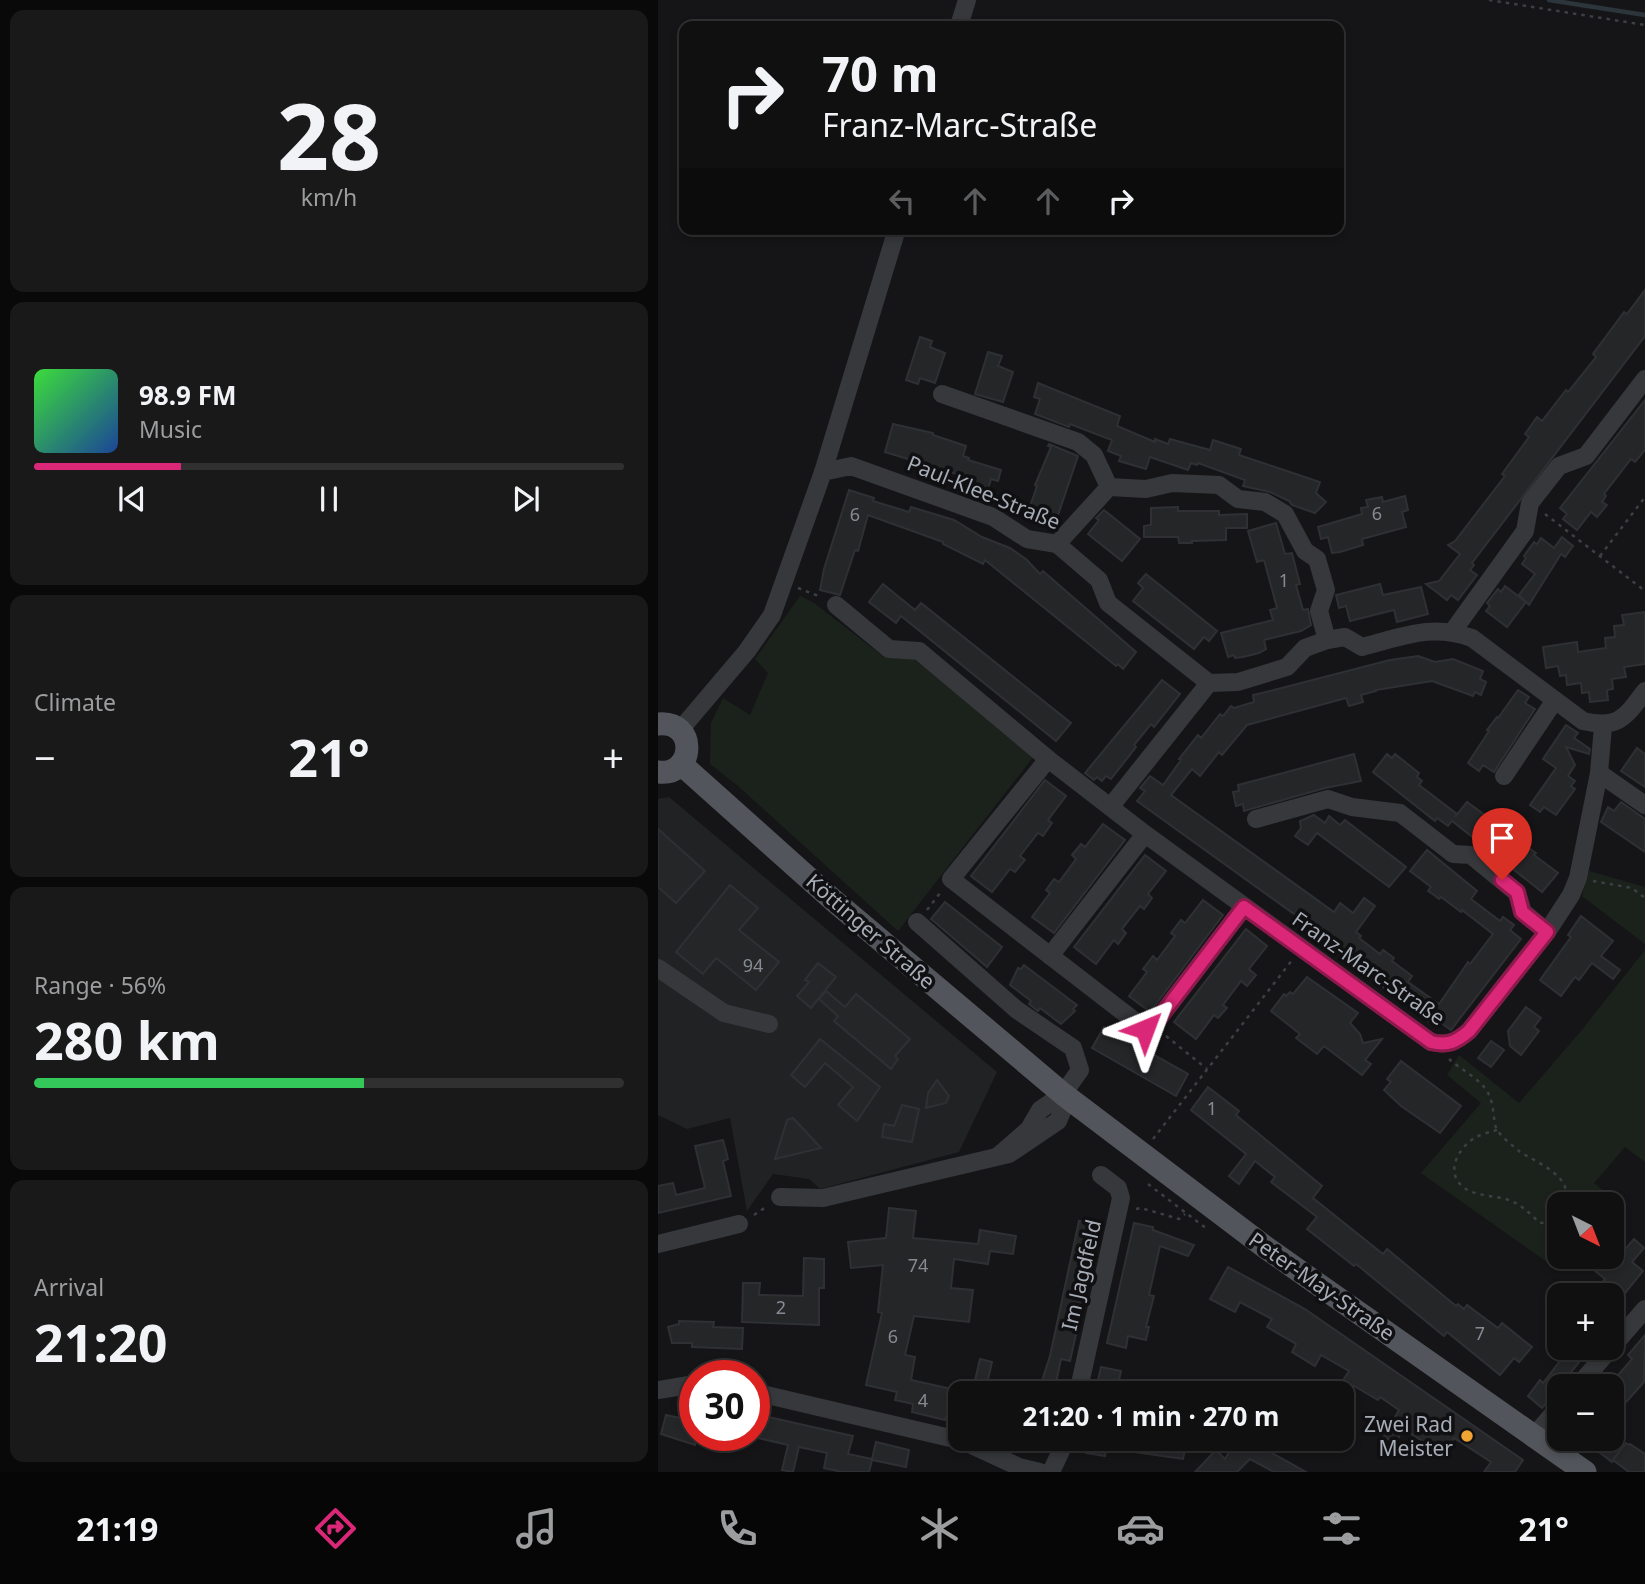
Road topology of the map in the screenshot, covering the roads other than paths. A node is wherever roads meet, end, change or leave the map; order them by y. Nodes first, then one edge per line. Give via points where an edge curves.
1 (967, 0) edge
2 (961, 21) edge
3 (895, 235) edge
4 (1645, 379) edge
5 (942, 394) dead end
6 (823, 472) junction
7 (1109, 486) junction
8 (1057, 544) junction
9 (836, 605) road end
10 (1453, 631) junction
11 (1327, 640) junction
12 (1209, 683) junction
13 (1645, 691) edge
14 (1555, 700) junction
15 (1603, 726) junction
16 (669, 727) edge
17 (1048, 759) junction
18 (681, 764) junction
19 (658, 772) edge
20 (1599, 773) junction
21 (1504, 776) dead end
22 (1645, 805) edge
23 (1111, 806) junction
24 (1256, 818) dead end
25 (1145, 834) junction
26 (1244, 907) junction
27 (917, 922) road end
28 (1547, 932) junction
29 (1050, 956) junction
30 (658, 968) edge
31 (769, 1024) dead end
32 (1063, 1094) junction
33 (1101, 1175) dead end
34 (780, 1197) road end
35 (739, 1224) road end
36 (658, 1244) edge
37 (1645, 1309) edge
38 (1624, 1333) edge
39 (1601, 1360) edge
40 (1588, 1374) edge
41 (1080, 1381) edge
42 (679, 1387) edge
43 (658, 1390) edge
44 (770, 1396) edge
45 (1547, 1421) edge
46 (1534, 1436) junction
47 (1061, 1451) edge
48 (1564, 1464) edge
49 (1040, 1472) edge
50 (1051, 1472) edge
51 (1585, 1472) edge

1 - 2 street
3 - 6 street
4 - 10 street via 1586,456 1559,466 1530,503 1525,531
5 - 7 street via 1077,442 1094,455
6 - 8 street, Paul-Klee-Straße via 852,466 993,517 1027,539
6 - 16 street via 772,615 747,651
7 - 8 street
7 - 11 street via 1219,485 1238,499 1265,502 1285,514 1305,551 1321,568 1326,590 1319,611
8 - 12 street, Paul-Klee-Straße via 1099,580 1108,603
9 - 17 street, Franz-Marc-Straße via 889,649 919,652
10 - 11 street via 1434,629 1362,647 1345,637
10 - 14 street via 1472,638
11 - 12 street via 1305,648 1287,667 1238,682
12 - 23 street
13 - 15 street via 1630,712
14 - 15 street via 1583,721
14 - 21 street
15 - 20 street, Franz-Marc-Straße
16 - 18 main road via 685,737 688,747
17 - 23 street, Franz-Marc-Straße
17 - 29 street via 951,879
18 - 19 main road
18 - 32 main road, Köttinger Straße via 833,900
20 - 22 street
20 - 28 street, Franz-Marc-Straße via 1578,878
23 - 25 street, Franz-Marc-Straße
24 - 28 street via 1328,799 1400,813 1452,854 1471,855 1517,892 1522,912
25 - 26 street, Franz-Marc-Straße
25 - 29 street
26 - 28 street, Franz-Marc-Straße via 1431,1042 1445,1045 1469,1031
26 - 29 street via 1153,1026 1145,1029
27 - 32 street via 1017,1010 1073,1048 1080,1070
30 - 31 street via 724,1013
32 - 34 street via 1058,1121 1009,1154 823,1198
32 - 46 main road, Peter-May-Straße via 1265,1247
33 - 41 street, Im Jagdfeld via 1118,1188 1121,1198
35 - 36 street
37 - 38 street
39 - 40 street
42 - 43 street
44 - 49 street via 962,1441
45 - 46 street
46 - 48 main road, Peter-May-Straße
47 - 50 street
48 - 51 main road, Peter-May-Straße

